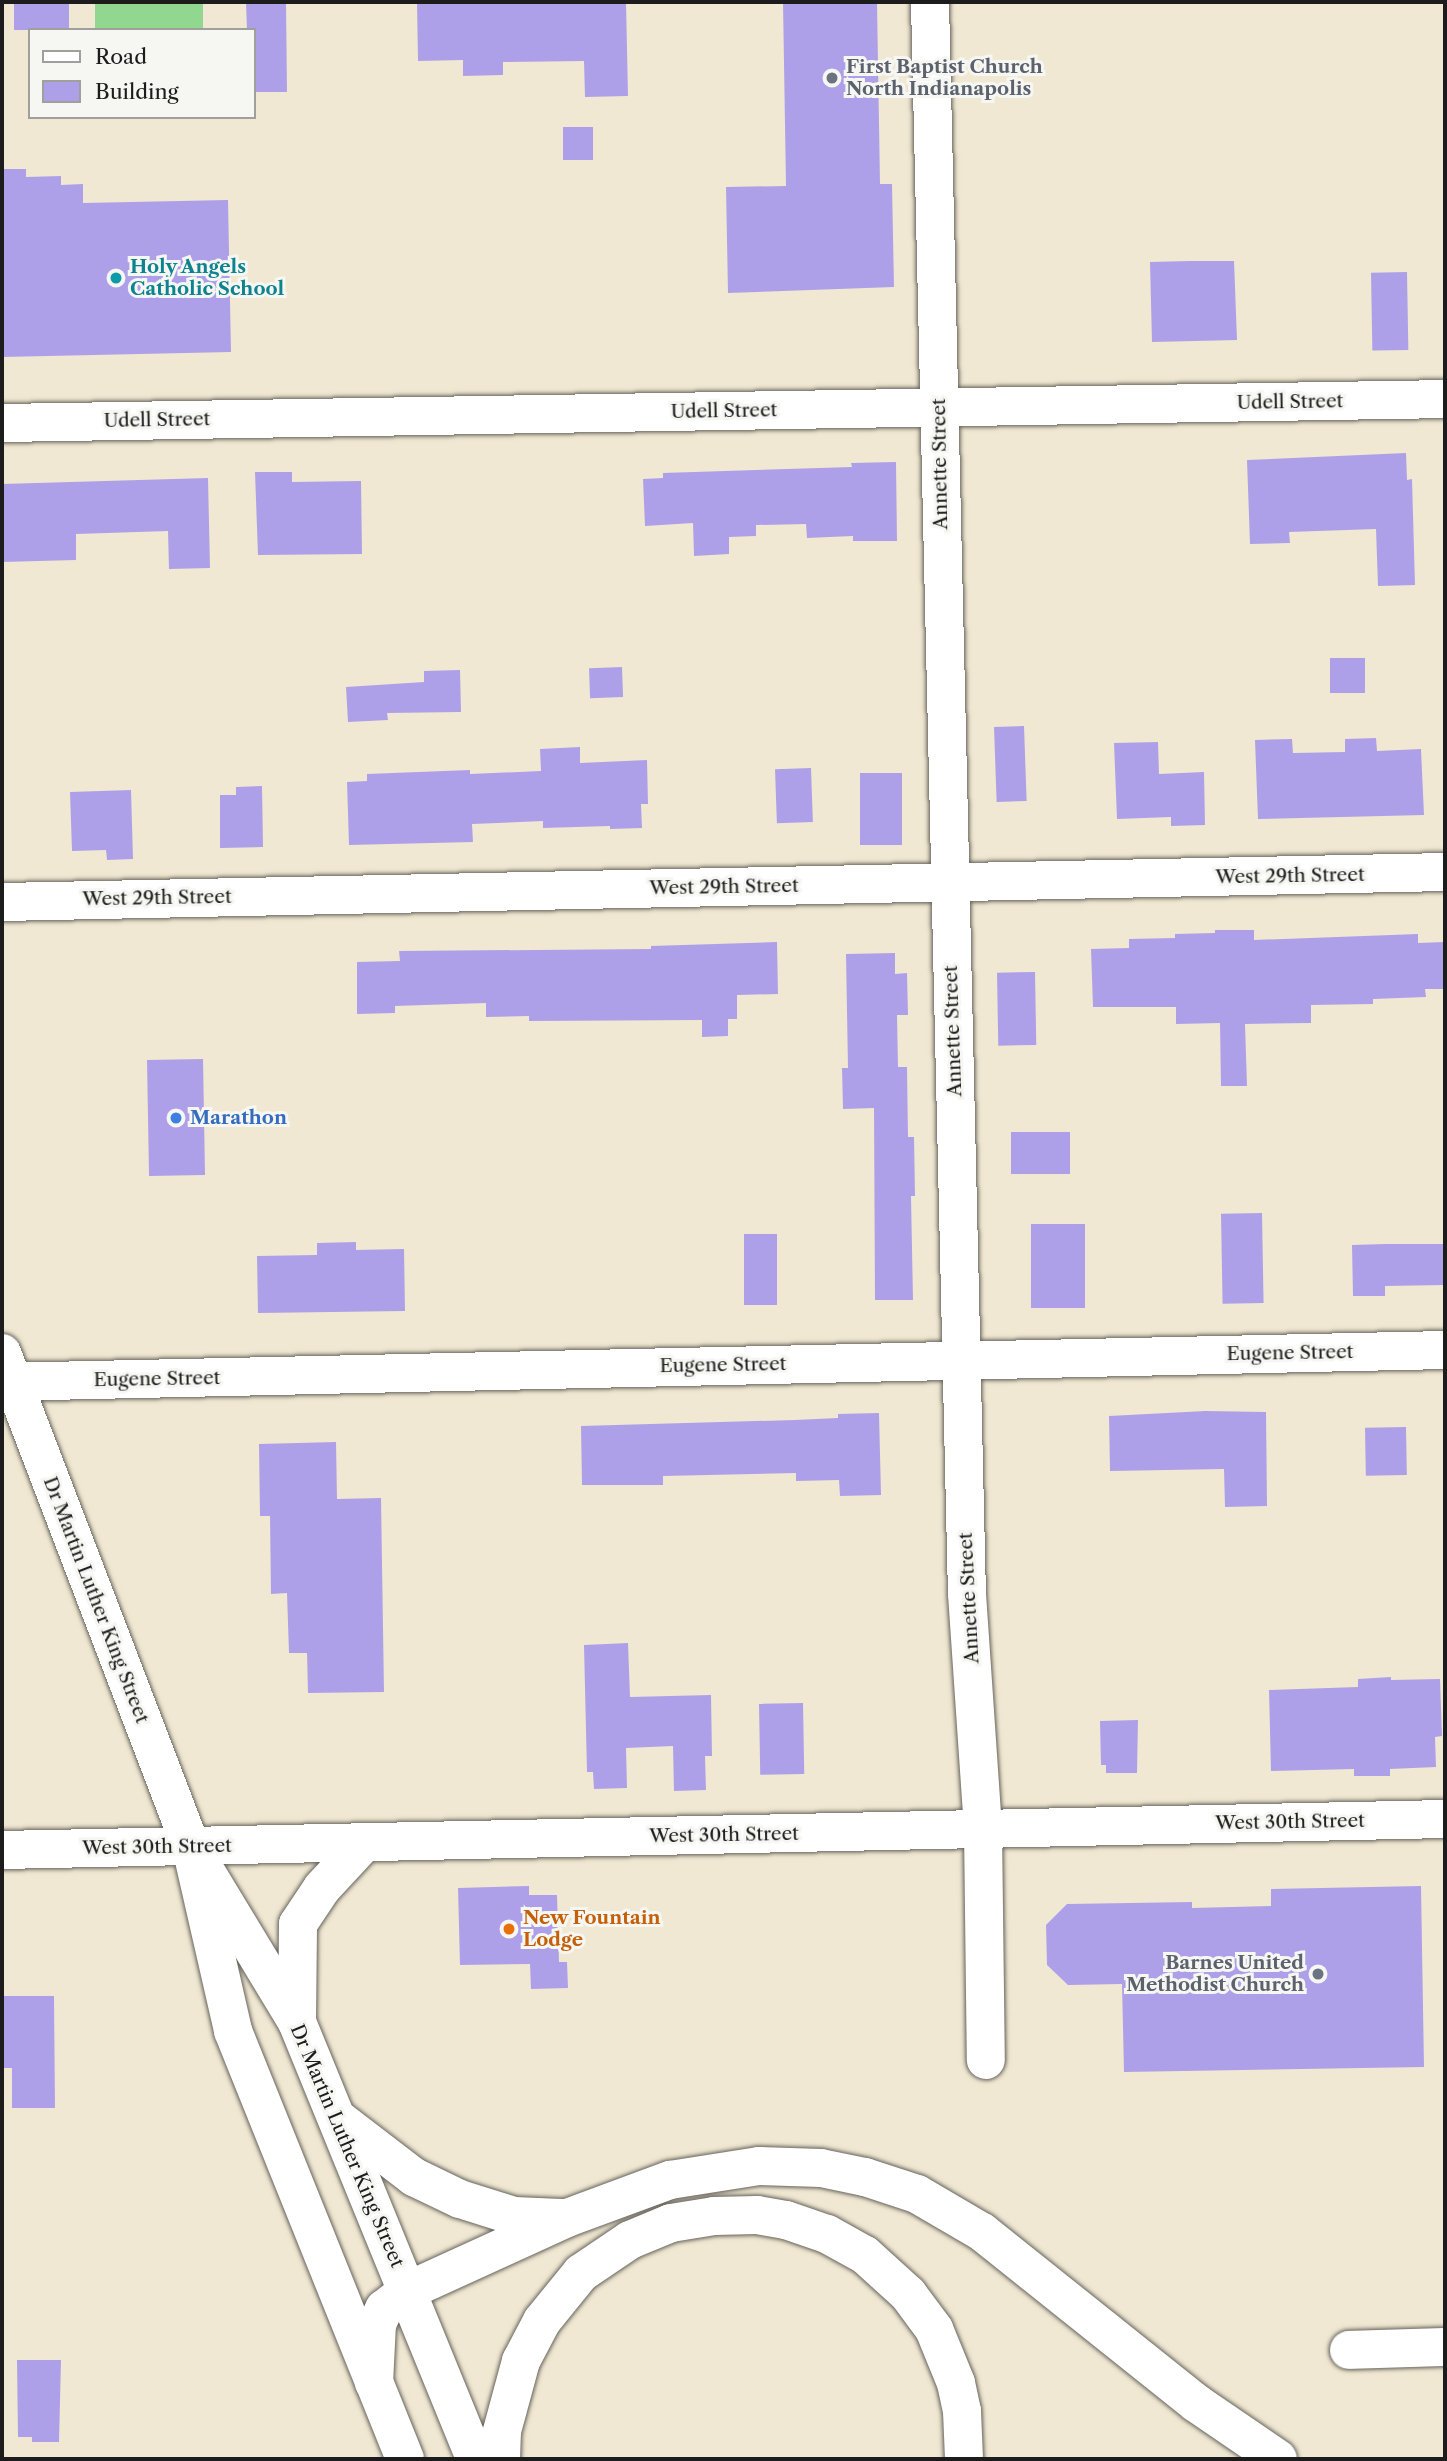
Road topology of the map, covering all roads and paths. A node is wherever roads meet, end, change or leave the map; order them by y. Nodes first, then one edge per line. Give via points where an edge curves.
1 (930, 2) edge
2 (1445, 398) edge
3 (939, 407) junction
4 (2, 423) edge
5 (1445, 872) edge
6 (948, 883) junction
7 (2, 902) edge
8 (1445, 1350) edge
9 (961, 1359) junction
10 (6, 1373) edge
11 (1445, 1819) edge
12 (983, 1829) junction
13 (364, 1843) junction
14 (191, 1847) junction
15 (2, 1850) edge
16 (297, 2022) junction
17 (986, 2060) dead end
18 (337, 2118) junction
19 (567, 2218) junction
20 (407, 2291) junction
21 (1445, 2347) edge
22 (1349, 2350) dead end
23 (374, 2383) junction
24 (405, 2459) edge
25 (475, 2459) edge
26 (501, 2459) edge
27 (964, 2459) edge
28 (1278, 2459) edge

1 - 3 main road, Annette Street
2 - 3 main road, Udell Street
3 - 4 main road, Udell Street
3 - 6 main road, Annette Street
5 - 6 main road, West 29th Street
6 - 7 main road, West 29th Street
6 - 9 main road, Annette Street
8 - 9 main road, Eugene Street
9 - 10 main road, Eugene Street
9 - 12 main road, Annette Street via 967,1594
10 - 14 main road, Dr Martin Luther King Street
11 - 12 main road, West 30th Street
12 - 13 main road, West 30th Street
12 - 17 main road, Annette Street
13 - 14 main road, West 30th Street
13 - 16 main road via 322,1888 299,1924
14 - 15 main road, West 30th Street
14 - 16 main road, Dr Martin Luther King Street
14 - 23 main road, Dr Martin Luther King Street via 233,2031
16 - 18 main road, Dr Martin Luther King Street
18 - 19 main road via 414,2176 460,2199 514,2216
18 - 20 main road, Dr Martin Luther King Street
19 - 20 main road
19 - 28 main road via 670,2180 746,2168 821,2168 892,2185 937,2205 989,2237 1196,2403
20 - 23 main road via 384,2309 377,2324
20 - 25 main road, Dr Martin Luther King Street
21 - 22 main road
23 - 24 main road, Dr Martin Luther King Street
26 - 27 main road via 502,2431 520,2361 542,2321 580,2273 630,2240 671,2223 757,2215 786,2220 836,2239 865,2255 908,2294 934,2329 956,2383

